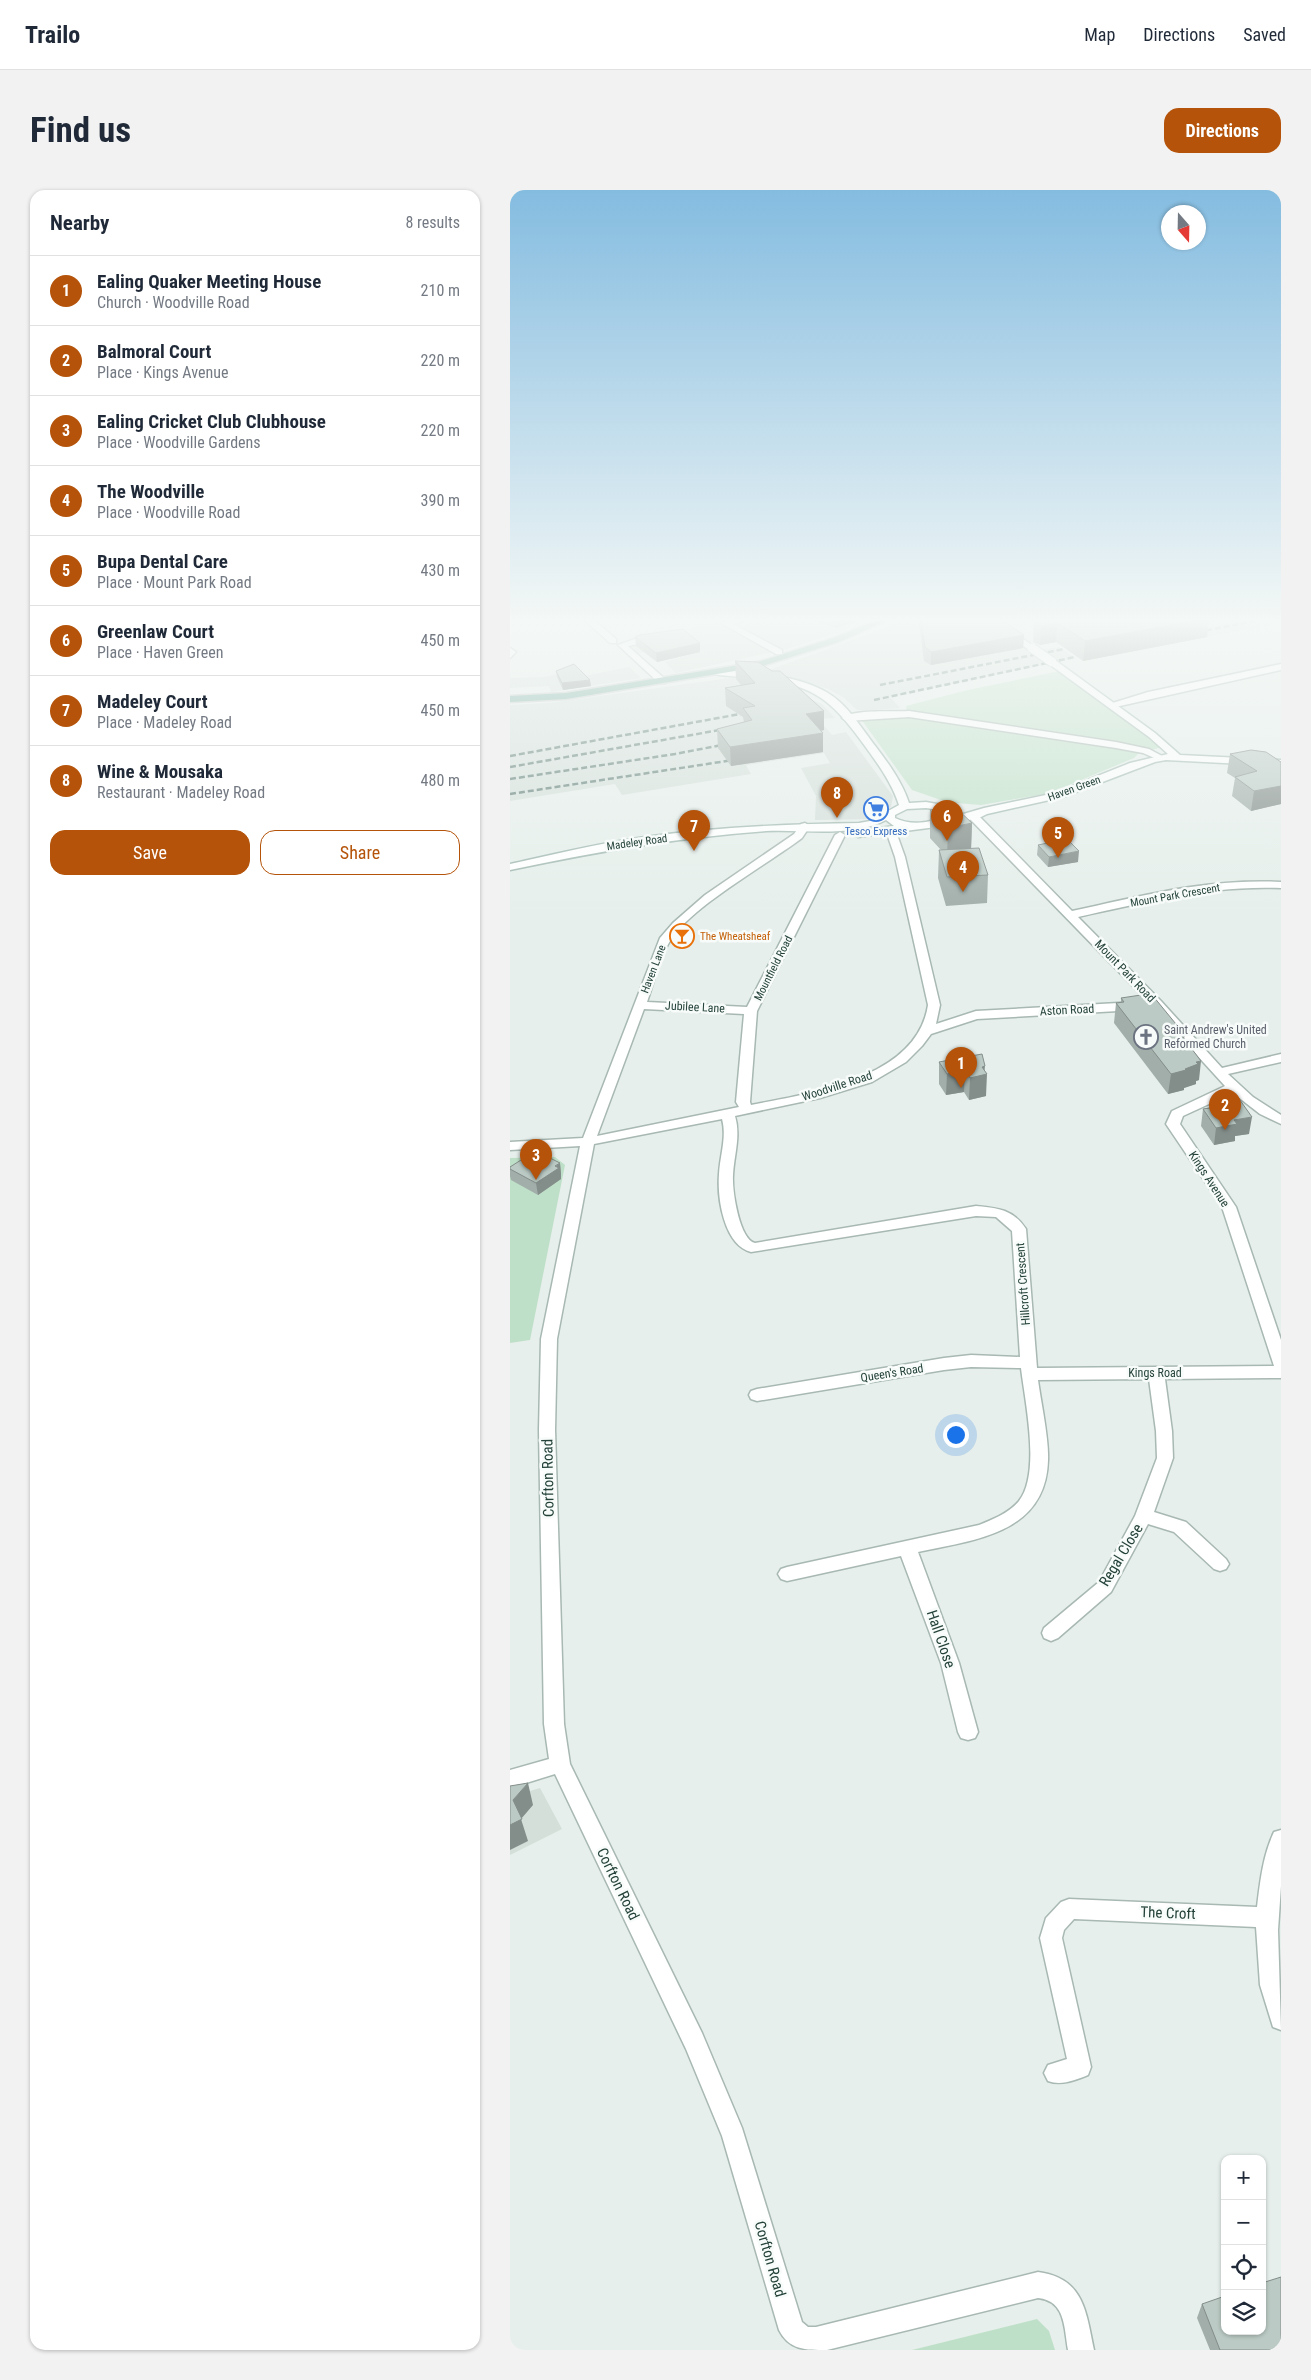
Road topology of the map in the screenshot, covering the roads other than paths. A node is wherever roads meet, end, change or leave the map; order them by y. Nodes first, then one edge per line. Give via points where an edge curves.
1 (855, 717) edge
2 (928, 717) edge
3 (1128, 717) edge
4 (847, 718) joint
5 (1159, 758) junction
6 (1178, 758) junction
7 (1281, 763) edge
8 (905, 806) junction
9 (944, 808) junction
10 (979, 814) junction
11 (890, 816) junction
12 (942, 822) junction
13 (911, 826) junction
14 (802, 829) junction
15 (891, 831) junction
16 (840, 836) junction
17 (510, 867) edge
18 (1281, 885) edge
19 (1070, 915) junction
20 (1157, 1004) junction
21 (639, 1005) junction
22 (751, 1010) junction
23 (976, 1015) junction
24 (933, 1016) junction
25 (927, 1031) junction
26 (1281, 1058) edge
27 (1220, 1072) junction
28 (1234, 1087) junction
29 (747, 1110) junction
30 (728, 1114) junction
31 (1281, 1120) edge
32 (588, 1142) junction
33 (510, 1146) edge
34 (1281, 1364) edge
35 (1029, 1368) junction
36 (1281, 1372) edge
37 (1156, 1374) junction
38 (756, 1395) dead end
39 (1144, 1516) junction
40 (906, 1548) junction
41 (1220, 1564) dead end
42 (787, 1574) dead end
43 (1051, 1633) dead end
44 (968, 1732) dead end
45 (560, 1764) junction
46 (510, 1779) edge
47 (1281, 1839) edge
48 (1267, 1918) junction
49 (1281, 2019) edge
50 (1056, 2073) dead end
51 (1081, 2350) edge

1 - 4 street
2 - 5 street via 1116,745 1146,751
3 - 6 street
4 - 8 street via 899,789
5 - 6 street
5 - 10 street, Haven Green via 1127,766 1062,794
6 - 7 street
8 - 9 street, Haven Green via 926,804
8 - 11 street
9 - 10 street, Haven Green
9 - 12 street via 948,816
10 - 12 street, Haven Green
10 - 19 street, Mount Park Road
11 - 13 street via 897,824
11 - 14 street, Madeley Road via 864,825
12 - 13 street, Haven Green
13 - 15 street, Madeley Road
14 - 16 street, Madeley Road
14 - 17 street, Madeley Road via 766,828 646,840
14 - 21 street, Haven Lane via 793,840 672,929 658,952
15 - 16 street, Madeley Road
15 - 24 street, Woodville Road via 934,1005
16 - 22 street, Mountfield Road
18 - 19 street, Mount Park Crescent via 1263,883 1211,887
19 - 20 street, Mount Park Road
20 - 23 street, Aston Road
20 - 27 street, Mount Park Road
21 - 22 street, Jubilee Lane
21 - 32 street, Haven Lane
22 - 29 street, Mountfield Road via 743,1102
23 - 24 street, Aston Road
23 - 25 street, Aston Road
24 - 25 street, Woodville Road
25 - 29 street, Woodville Road via 903,1058 882,1072 821,1094
26 - 27 street
27 - 28 street, Mount Park Road
28 - 31 street, Mount Park Road via 1253,1105
28 - 34 street, Kings Avenue via 1177,1114 1173,1124 1229,1207
29 - 30 street, Woodville Road
30 - 32 street, Woodville Road
30 - 35 street, Hillcroft Crescent via 730,1144 725,1184 736,1231 748,1247 804,1241 976,1211 1000,1214 1012,1221 1020,1229
32 - 33 street, Woodville Road
32 - 45 street, Corfton Road via 549,1339 547,1430 554,1705
35 - 37 street, Kings Road
35 - 38 street, Queen's Road via 971,1361
35 - 40 street, Hillcroft Crescent via 1040,1460 1026,1505 1011,1518 983,1531
36 - 37 street, Kings Road
37 - 39 street, Regal Close via 1165,1458
39 - 41 street, Regal Close via 1180,1527
39 - 43 street, Regal Close via 1104,1587
40 - 42 street, Hillcroft Crescent
40 - 44 street, Hall Close via 950,1663
45 - 46 street
45 - 51 street, Corfton Road via 694,2041 731,2128 792,2330 803,2340 816,2340 1038,2285 1049,2285 1061,2290 1072,2310
47 - 48 street via 1275,1858
48 - 49 street via 1271,1986
48 - 50 street, The Croft via 1069,1909 1054,1925 1051,1938 1080,2067

